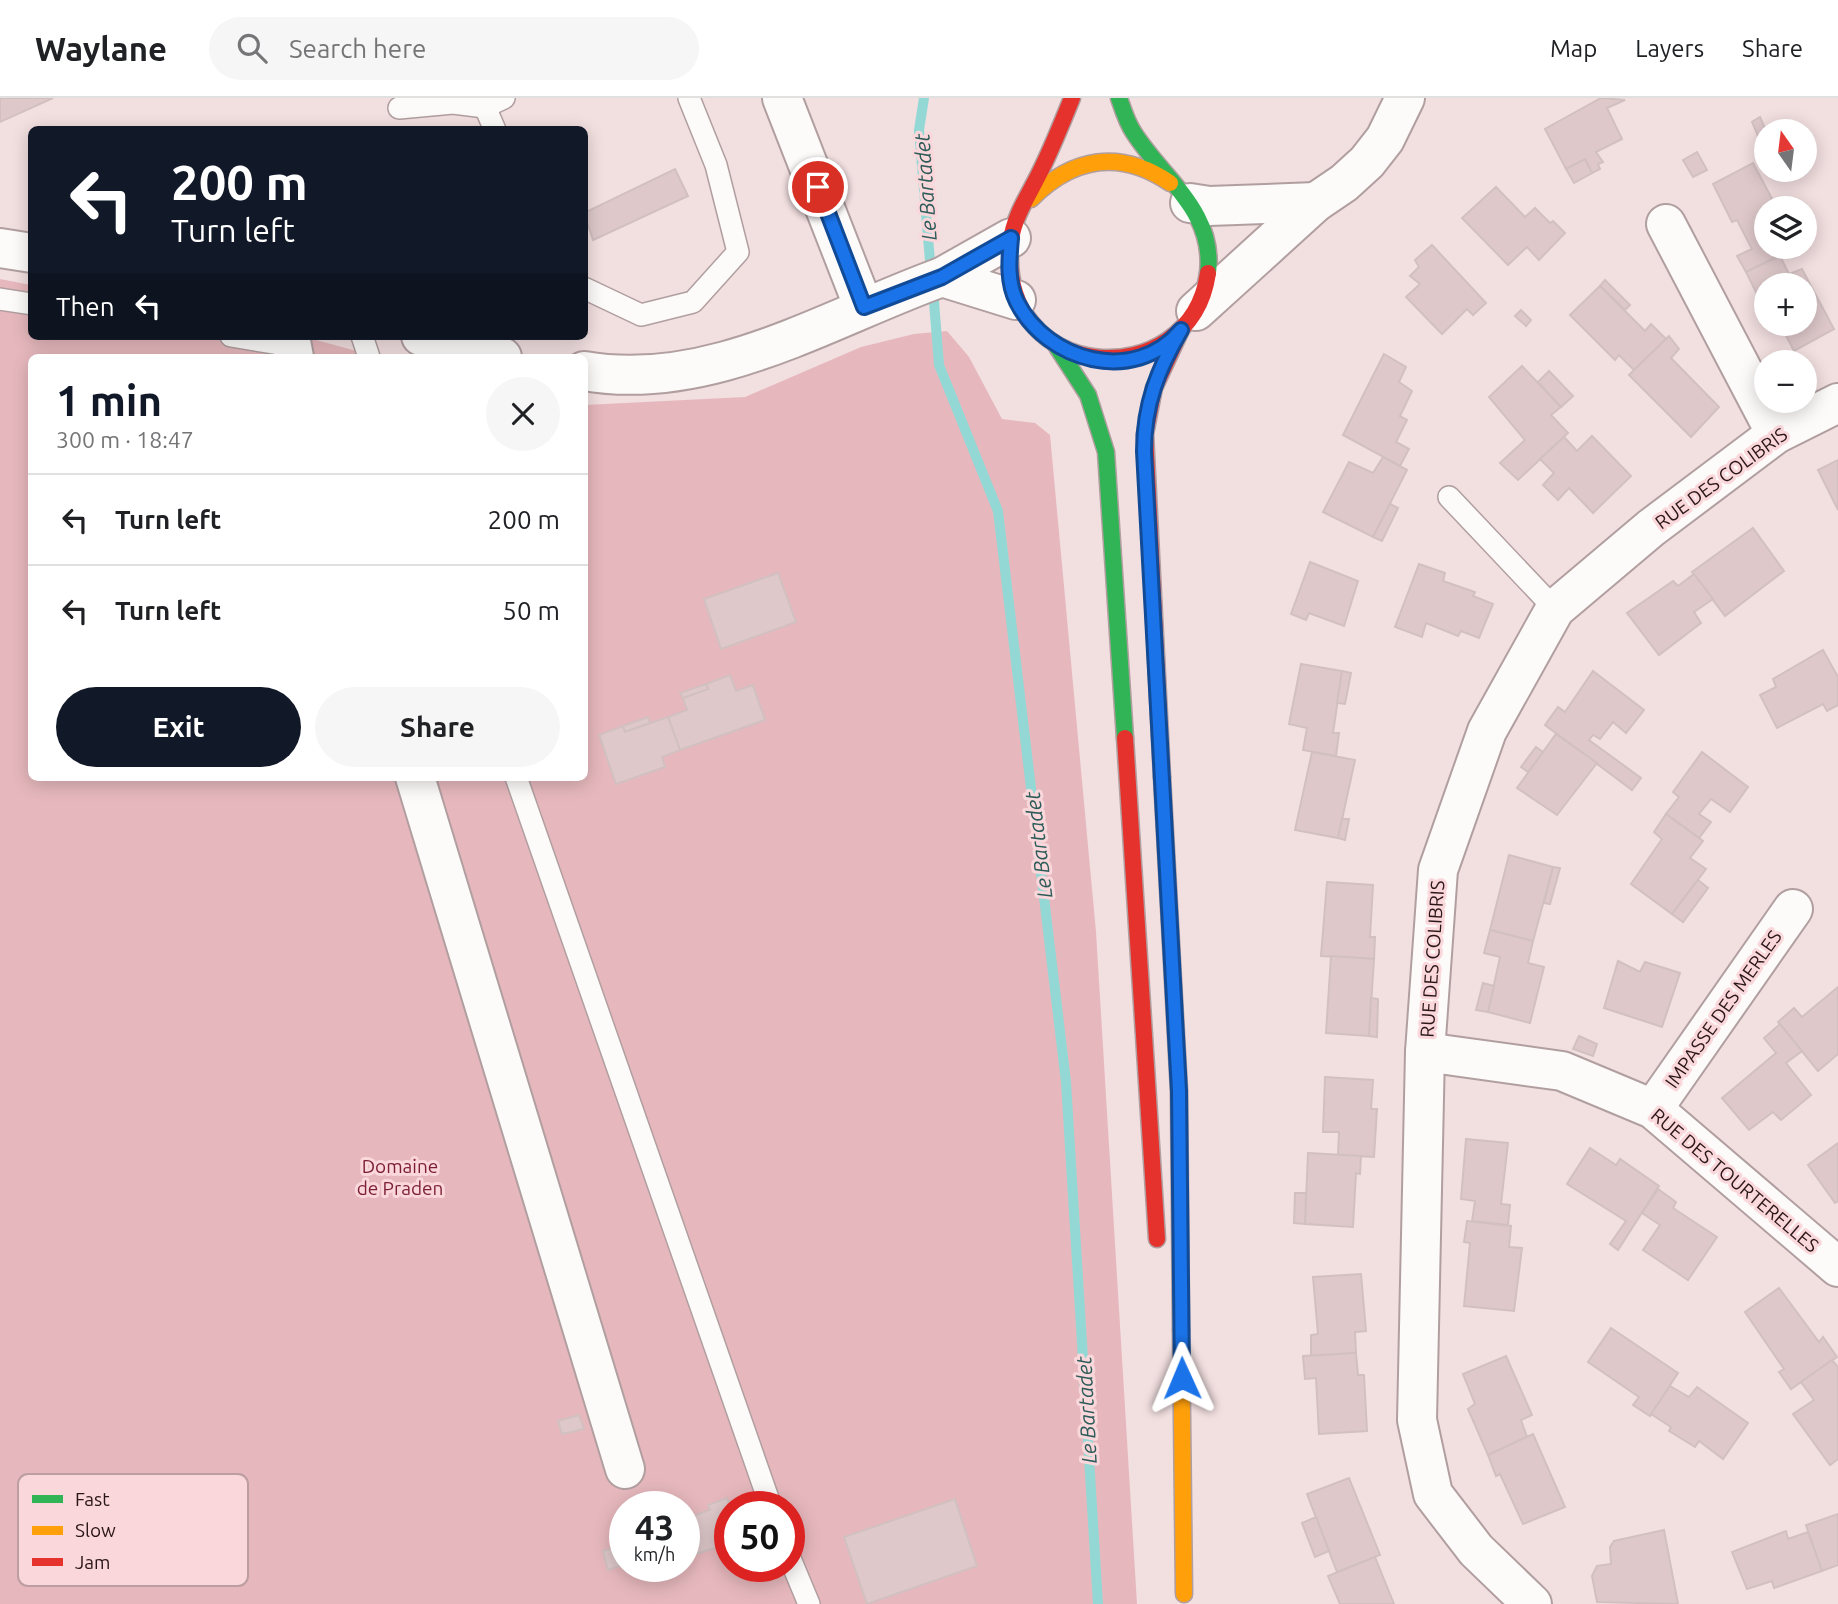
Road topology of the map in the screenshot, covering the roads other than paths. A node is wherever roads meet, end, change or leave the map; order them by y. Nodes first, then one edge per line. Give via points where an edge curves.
1 (689, 98) edge
2 (782, 98) edge
3 (1072, 98) edge
4 (1119, 98) edge
5 (1405, 98) edge
6 (495, 102) edge
7 (399, 108) dead end
8 (495, 126) edge
9 (1187, 199) junction
10 (1316, 202) junction
11 (1017, 223) junction
12 (1666, 224) dead end
13 (0, 248) edge
14 (28, 252) edge
15 (942, 277) junction
16 (588, 290) edge
17 (0, 299) edge
18 (1016, 300) junction
19 (28, 303) edge
20 (864, 307) junction
21 (1188, 320) junction
22 (255, 340) edge
23 (436, 340) edge
24 (292, 346) edge
25 (1057, 347) junction
26 (490, 354) edge
27 (588, 372) edge
28 (1838, 403) edge
29 (1776, 434) junction
30 (1449, 497) dead end
31 (1555, 609) junction
32 (416, 781) edge
33 (517, 781) edge
34 (1793, 909) dead end
35 (1425, 1052) junction
36 (1653, 1109) junction
37 (1158, 1261) dead end
38 (1838, 1267) edge
39 (1165, 1344) dead end
40 (625, 1469) dead end
41 (765, 1491) edge
42 (800, 1582) edge
43 (1184, 1599) edge
44 (809, 1604) edge
45 (1532, 1604) edge

1 - 16 lane via 716,165 738,252 693,302 654,312 640,314
2 - 20 street
3 - 11 main road
4 - 9 main road via 1134,134
5 - 10 street via 1385,139 1367,162
6 - 7 lane
6 - 8 lane
9 - 10 street via 1209,206
9 - 11 main road via 1160,174 1131,163 1100,161 1069,169 1043,186
9 - 21 main road via 1201,220 1209,250 1208,282
10 - 21 street
11 - 15 street
11 - 18 main road via 1008,269
12 - 29 street
13 - 14 street
15 - 18 street
15 - 20 street
17 - 19 lane
18 - 25 main road via 1033,327
20 - 27 street via 797,337 696,368 648,375
21 - 25 main road via 1149,353 1119,361 1087,359
21 - 43 main road via 1154,383 1144,423 1179,1091
22 - 24 lane
23 - 26 street
25 - 37 main road via 1088,396 1106,452
28 - 29 street, RUE DES COLIBRIS
29 - 31 street, RUE DES COLIBRIS via 1651,528
30 - 31 lane
31 - 35 street, RUE DES COLIBRIS via 1487,731 1438,870
32 - 40 street
33 - 41 lane
34 - 36 street, IMPASSE DES MERLES
35 - 36 street, RUE DES TOURTERELLES via 1562,1071
35 - 45 street, RUE DES COLIBRIS via 1418,1420 1433,1494 1476,1550
36 - 38 street, RUE DES TOURTERELLES
39 - 43 main road
42 - 44 lane

